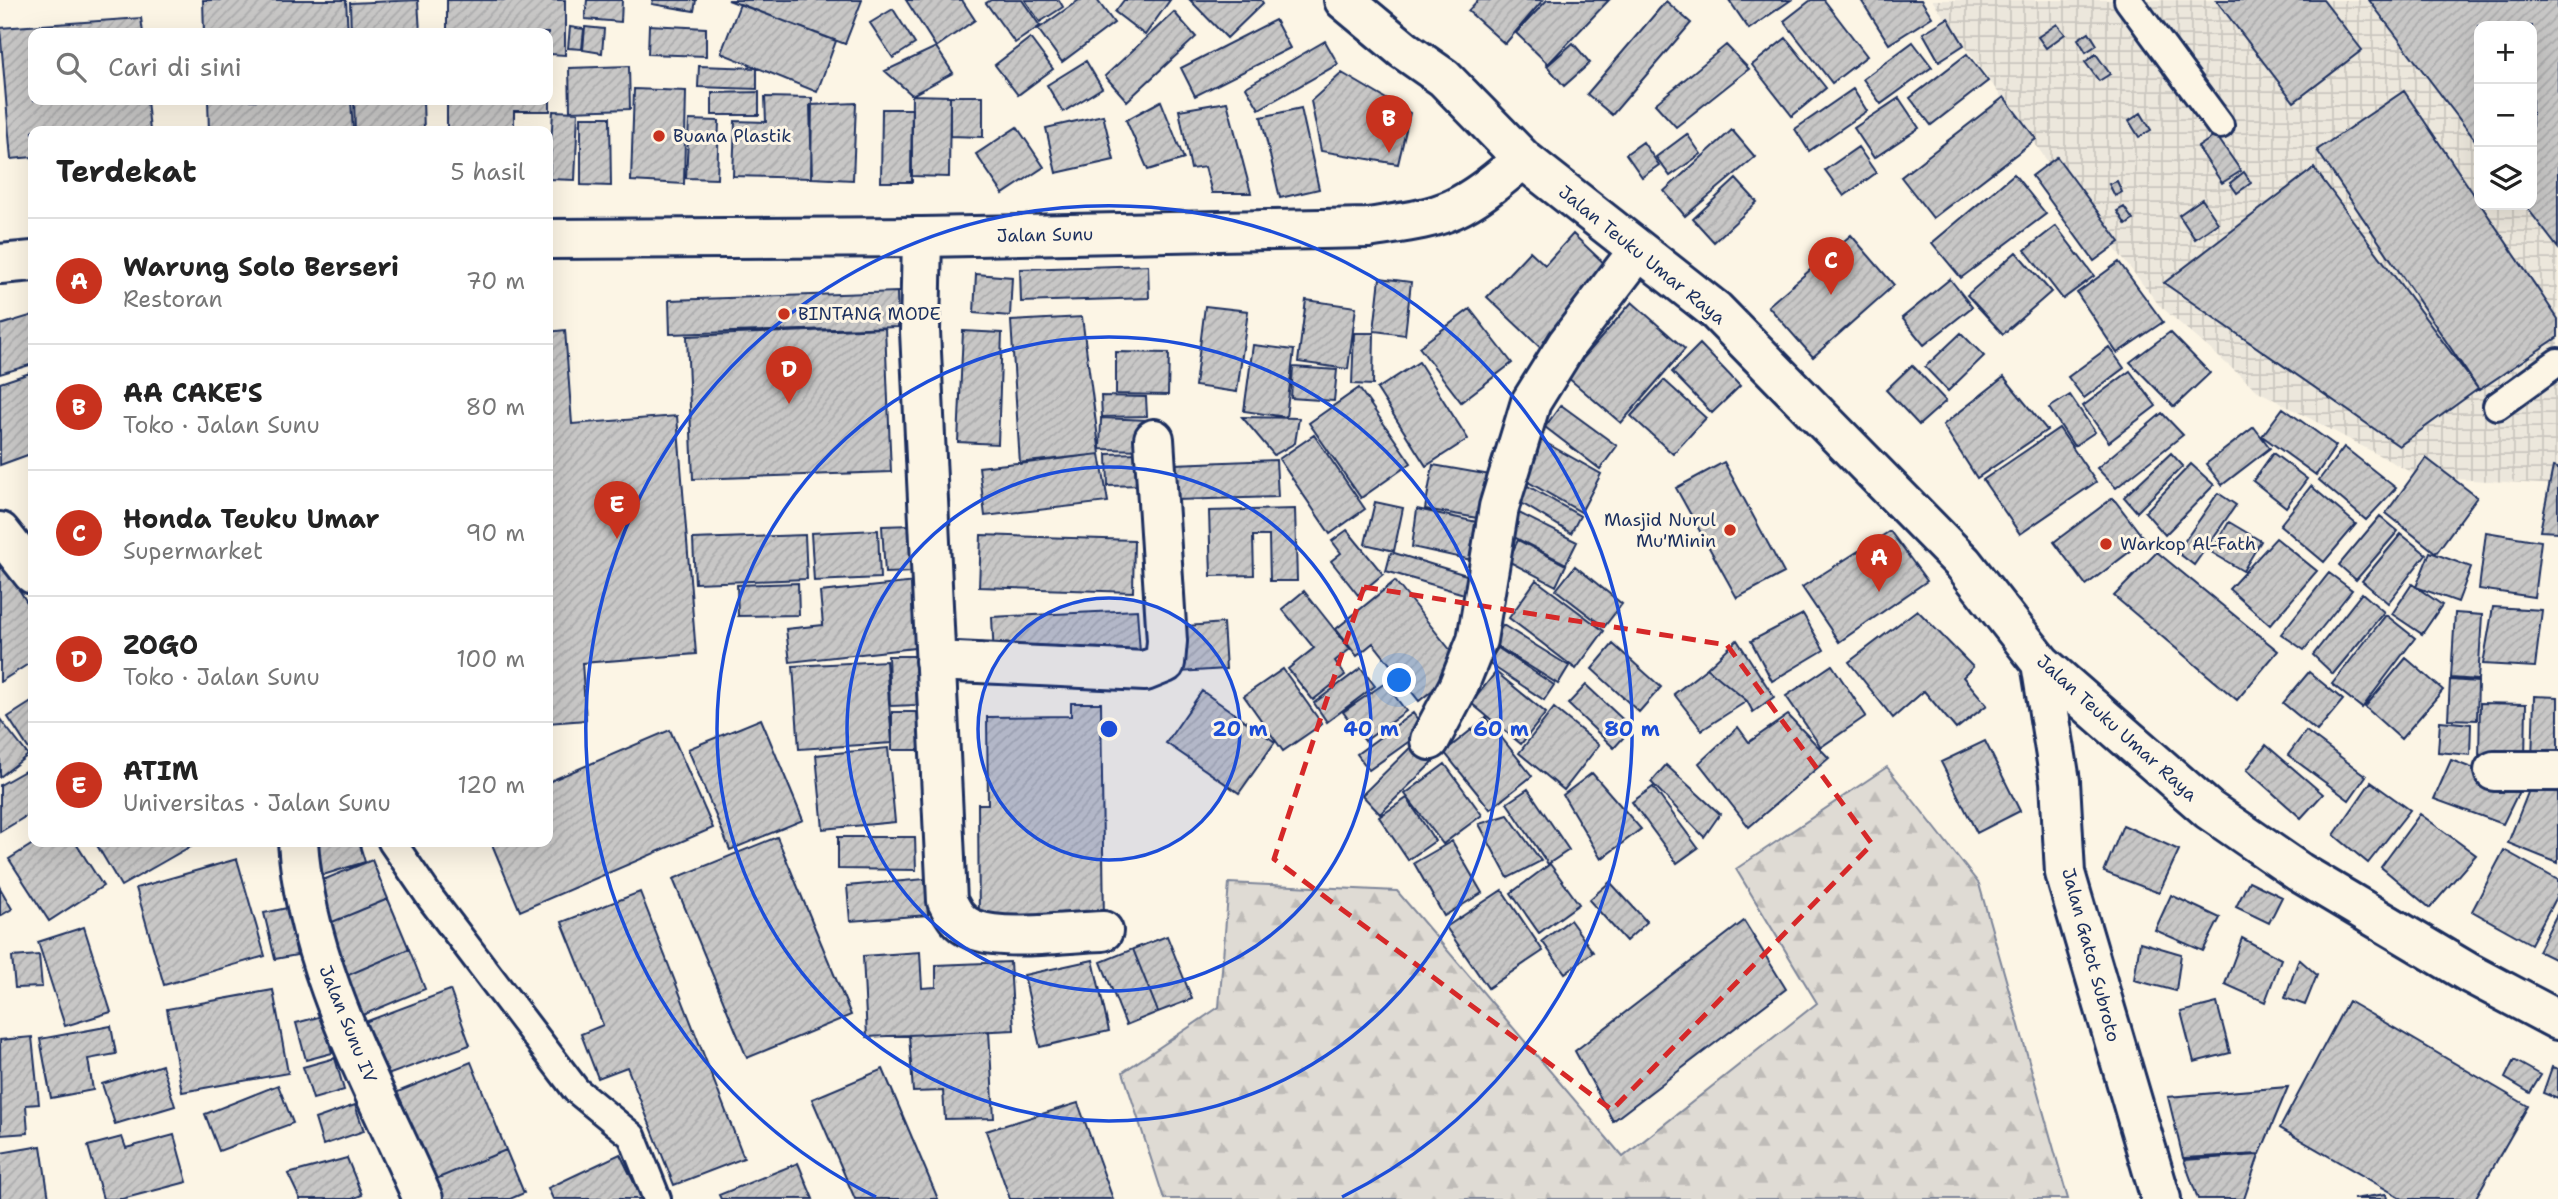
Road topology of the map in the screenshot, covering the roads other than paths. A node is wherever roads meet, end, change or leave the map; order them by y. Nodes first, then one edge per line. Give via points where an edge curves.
1 (2128, 0) edge
2 (1348, 1) edge
3 (2220, 125) dead end
4 (1523, 159) junction
5 (922, 237) junction
6 (553, 239) edge
7 (1638, 251) junction
8 (28, 261) edge
9 (0, 264) edge
10 (2558, 362) edge
11 (2497, 406) dead end
12 (1154, 439) dead end
13 (0, 531) edge
14 (28, 567) edge
15 (935, 661) junction
16 (2041, 663) junction
17 (1430, 740) dead end
18 (2494, 771) dead end
19 (2558, 771) edge
20 (298, 847) edge
21 (395, 847) edge
22 (1103, 931) dead end
23 (2558, 1020) edge
24 (423, 1199) edge
25 (657, 1199) edge
26 (2161, 1199) edge

1 - 3 lane
2 - 4 street, Jalan Teuku Umar Raya via 1404,50 1432,85 1483,121
4 - 5 street, Jalan Sunu via 1483,192 1452,209 1368,228
4 - 7 street, Jalan Teuku Umar Raya
5 - 6 street, Jalan Sunu
5 - 15 street via 920,331
7 - 16 street, Jalan Teuku Umar Raya via 1715,310 1925,524 1963,563
7 - 17 street via 1567,344 1531,402 1499,507 1477,640
8 - 9 street
10 - 11 lane
12 - 15 street via 1165,663 1146,671
13 - 14 street
15 - 22 street via 947,901 954,916 970,928 995,935
16 - 23 street, Jalan Teuku Umar Raya via 2231,826 2394,929
16 - 26 street, Jalan Gatot Subroto via 2060,781 2065,873
18 - 19 street
20 - 24 street, Jalan Sunu IV via 302,889 316,944 363,1066
21 - 25 lane via 576,1090 632,1136

